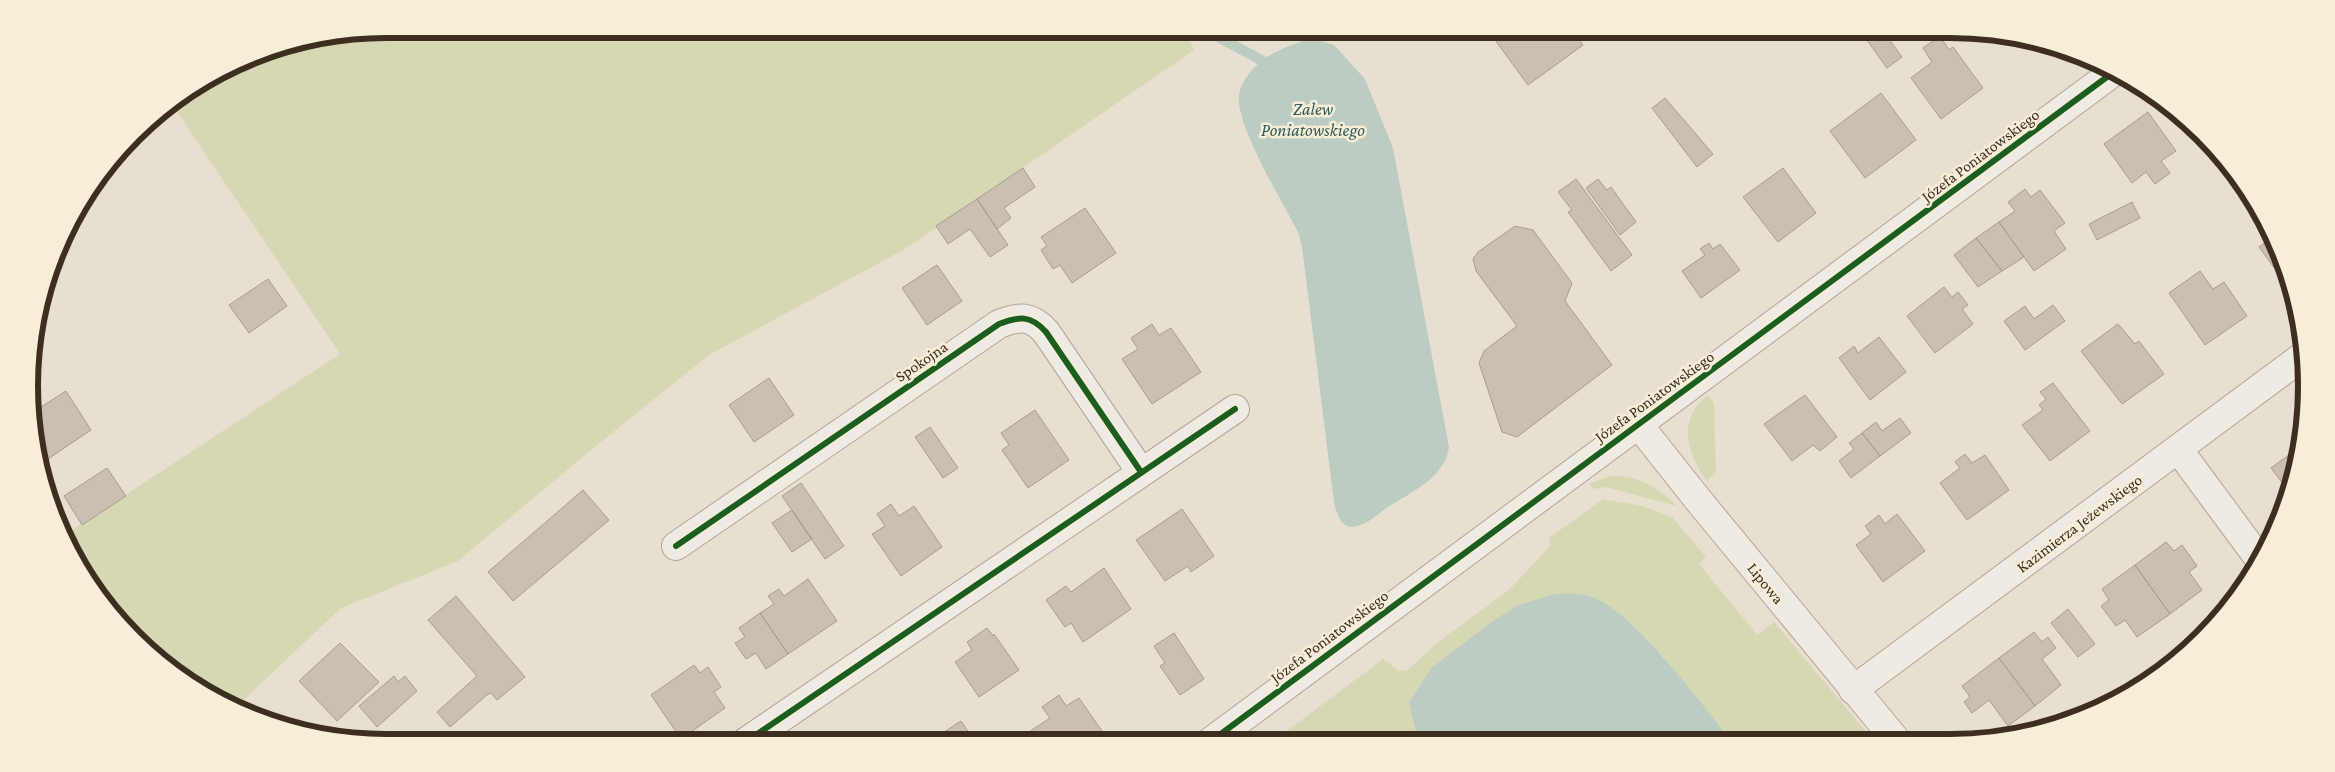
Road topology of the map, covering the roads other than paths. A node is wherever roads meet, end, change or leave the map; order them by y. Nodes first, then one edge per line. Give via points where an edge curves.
1 (2109, 76) edge
2 (2297, 361) edge
3 (1234, 409) dead end
4 (1638, 424) junction
5 (2178, 449) junction
6 (1141, 472) junction
7 (676, 546) dead end
8 (2255, 553) edge
9 (1853, 690) junction
10 (756, 734) edge
11 (1221, 734) edge
12 (1891, 734) edge

1 - 4 street, Józefa Poniatowskiego
2 - 5 street, Kazimierza Jeżewskiego
3 - 6 street
4 - 9 street, Lipowa
4 - 11 street, Józefa Poniatowskiego
5 - 8 street
5 - 9 street, Kazimierza Jeżewskiego
6 - 7 street, Spokojna via 1046,332 1036,322 1023,318 1010,320 999,324
6 - 10 street
9 - 12 street, Lipowa

